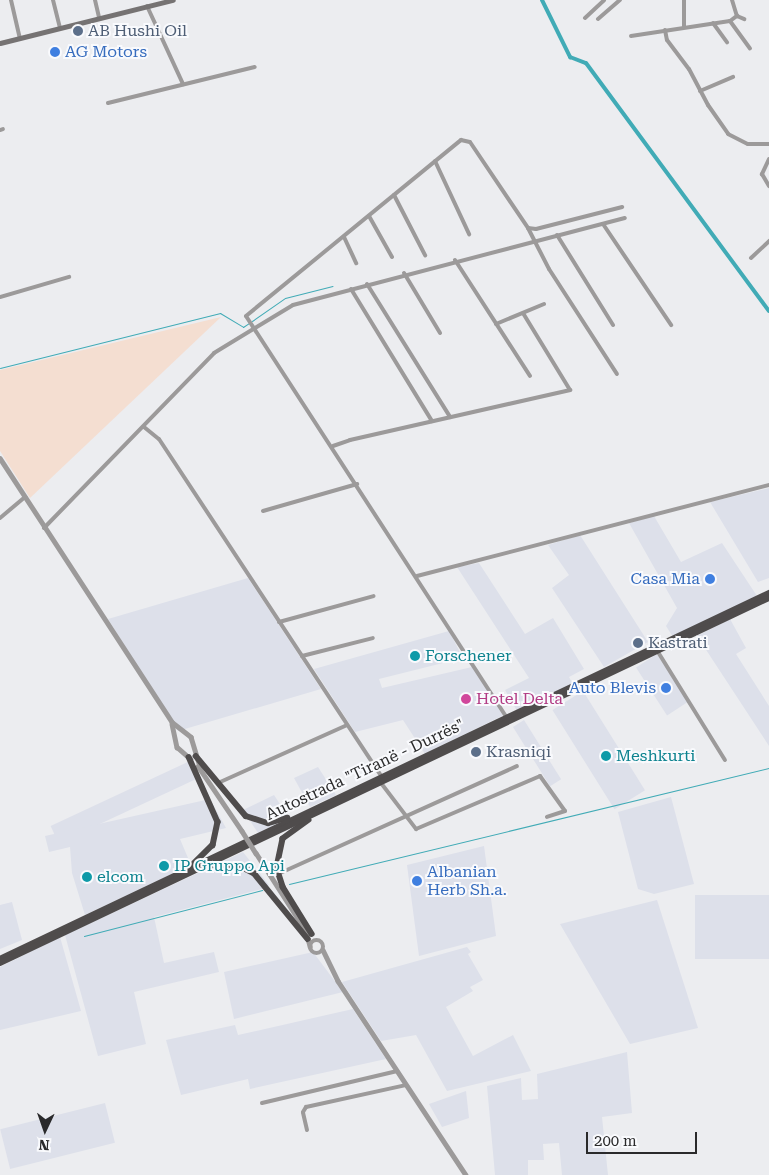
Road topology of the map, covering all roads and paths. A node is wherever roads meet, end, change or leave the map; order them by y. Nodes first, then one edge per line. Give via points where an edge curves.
1 (11, 0) edge
2 (53, 0) edge
3 (95, 0) edge
4 (173, 0) edge
5 (604, 0) edge
6 (620, 0) edge
7 (684, 0) edge
8 (732, 0) edge
9 (147, 6) junction
10 (737, 16) junction
11 (99, 18) junction
12 (585, 18) dead end
13 (598, 19) dead end
14 (744, 19) dead end
15 (730, 21) junction
16 (713, 24) junction
17 (684, 27) junction
18 (60, 28) junction
19 (665, 30) junction
20 (631, 36) dead end
21 (20, 38) junction
22 (728, 42) dead end
23 (0, 43) edge
24 (750, 49) dead end
25 (255, 67) dead end
26 (732, 77) dead end
27 (183, 84) junction
28 (700, 91) junction
29 (108, 103) dead end
30 (769, 144) edge
31 (769, 159) edge
32 (435, 161) junction
33 (769, 186) edge
34 (394, 195) junction
35 (622, 207) dead end
36 (369, 216) junction
37 (625, 218) dead end
38 (603, 224) junction
39 (528, 228) junction
40 (469, 234) dead end
41 (557, 235) junction
42 (344, 237) junction
43 (769, 240) edge
44 (532, 241) junction
45 (426, 255) dead end
46 (392, 257) dead end
47 (751, 258) dead end
48 (455, 260) junction
49 (356, 263) dead end
50 (404, 273) junction
51 (69, 277) dead end
52 (367, 284) junction
53 (351, 289) junction
54 (0, 296) edge
55 (544, 304) dead end
56 (524, 313) junction
57 (496, 324) junction
58 (613, 325) dead end
59 (671, 325) dead end
60 (255, 330) junction
61 (440, 333) dead end
62 (617, 374) dead end
63 (530, 376) dead end
64 (450, 417) junction
65 (432, 421) junction
66 (144, 427) junction
67 (333, 446) junction
68 (0, 458) edge
69 (358, 484) junction
70 (769, 485) edge
71 (25, 497) junction
72 (263, 511) dead end
73 (0, 518) edge
74 (44, 528) junction
75 (417, 576) junction
76 (769, 593) edge
77 (374, 596) dead end
78 (769, 598) edge
79 (279, 622) junction
80 (372, 638) dead end
81 (658, 652) junction
82 (302, 656) junction
83 (507, 718) junction
84 (172, 722) junction
85 (347, 725) junction
86 (186, 734) junction
87 (176, 740) junction
88 (192, 745) junction
89 (182, 751) junction
90 (193, 757) junction
91 (724, 760) dead end
92 (517, 766) dead end
93 (381, 780) junction
94 (218, 783) junction
95 (336, 799) junction
96 (323, 810) junction
97 (406, 816) junction
98 (547, 817) dead end
99 (204, 866) junction
100 (190, 869) junction
101 (278, 874) junction
102 (309, 938) junction
103 (320, 941) junction
104 (323, 950) junction
105 (318, 954) junction
106 (0, 958) edge
107 (0, 963) edge
108 (330, 966) junction
109 (397, 1071) junction
110 (406, 1084) junction
111 (262, 1103) dead end
112 (306, 1130) dead end
113 (466, 1175) edge

1 - 21 street
2 - 18 street
3 - 11 street
4 - 9 main road
5 - 12 street
6 - 13 street
7 - 17 street
8 - 10 street
9 - 11 main road
9 - 27 street
10 - 14 street
10 - 15 street
11 - 18 main road
15 - 16 street
15 - 24 street
16 - 17 street
16 - 22 street
17 - 19 street
18 - 21 main road
19 - 20 street
19 - 28 street via 667,40 686,64
21 - 23 main road
25 - 27 street
26 - 28 street
27 - 29 street
28 - 30 street via 728,134 748,144
31 - 33 street via 762,174
32 - 34 street
32 - 39 street via 461,140 470,142
32 - 40 street
34 - 36 street
34 - 45 street
35 - 39 street via 536,229
36 - 42 street
36 - 46 street
37 - 38 street
38 - 41 street
38 - 59 street
39 - 44 street
41 - 44 street
41 - 58 street
42 - 49 street
42 - 60 street via 248,313
43 - 47 street
44 - 48 street
44 - 62 street
48 - 50 street
48 - 57 street
50 - 52 street
50 - 61 street
51 - 54 street
52 - 53 street
52 - 64 street
53 - 60 street via 293,305
53 - 65 street
55 - 56 street
56 - 57 street
56 - 64 street via 570,390
57 - 63 street
60 - 66 street via 214,353
60 - 67 street
64 - 65 street
65 - 67 street
66 - 74 street
66 - 79 street via 159,438
67 - 69 street
68 - 71 street
69 - 72 street
69 - 75 street
70 - 75 street
71 - 73 street
71 - 74 street
74 - 84 street
75 - 83 street
76 - 83 highway, Autostrada "Tiranë - Durrës"
77 - 79 street
78 - 81 highway, Autostrada "Tiranë - Durrës"
79 - 82 street
80 - 82 street
81 - 91 street
81 - 93 highway, Autostrada "Tiranë - Durrës"
82 - 85 street
83 - 93 highway, Autostrada "Tiranë - Durrës"
84 - 86 street
84 - 87 street
85 - 93 street
85 - 94 street
86 - 87 street
86 - 88 street
87 - 89 street
88 - 89 street
88 - 90 street
89 - 90 street
90 - 94 highway
90 - 100 highway via 215,809 218,827 213,845
90 - 102 street, bridge
92 - 97 street
93 - 95 highway, Autostrada "Tiranë - Durrës"
93 - 96 highway, Autostrada "Tiranë - Durrës"
93 - 97 street
94 - 95 highway via 241,813 262,823 279,821
95 - 100 highway, Autostrada "Tiranë - Durrës"
96 - 99 highway, Autostrada "Tiranë - Durrës"
96 - 101 highway via 283,840 278,852
97 - 98 street via 411,826 418,828 540,776 565,811
97 - 101 street
99 - 102 highway via 240,866 254,873
99 - 107 highway, Autostrada "Tiranë - Durrës"
100 - 106 highway, Autostrada "Tiranë - Durrës"
101 - 102 highway
102 - 103 street
102 - 103 street
102 - 105 street via 312,952
103 - 104 street
104 - 105 street
104 - 108 street
105 - 108 street
108 - 109 street
109 - 110 street
109 - 111 street
110 - 112 street via 306,1108
110 - 113 street

